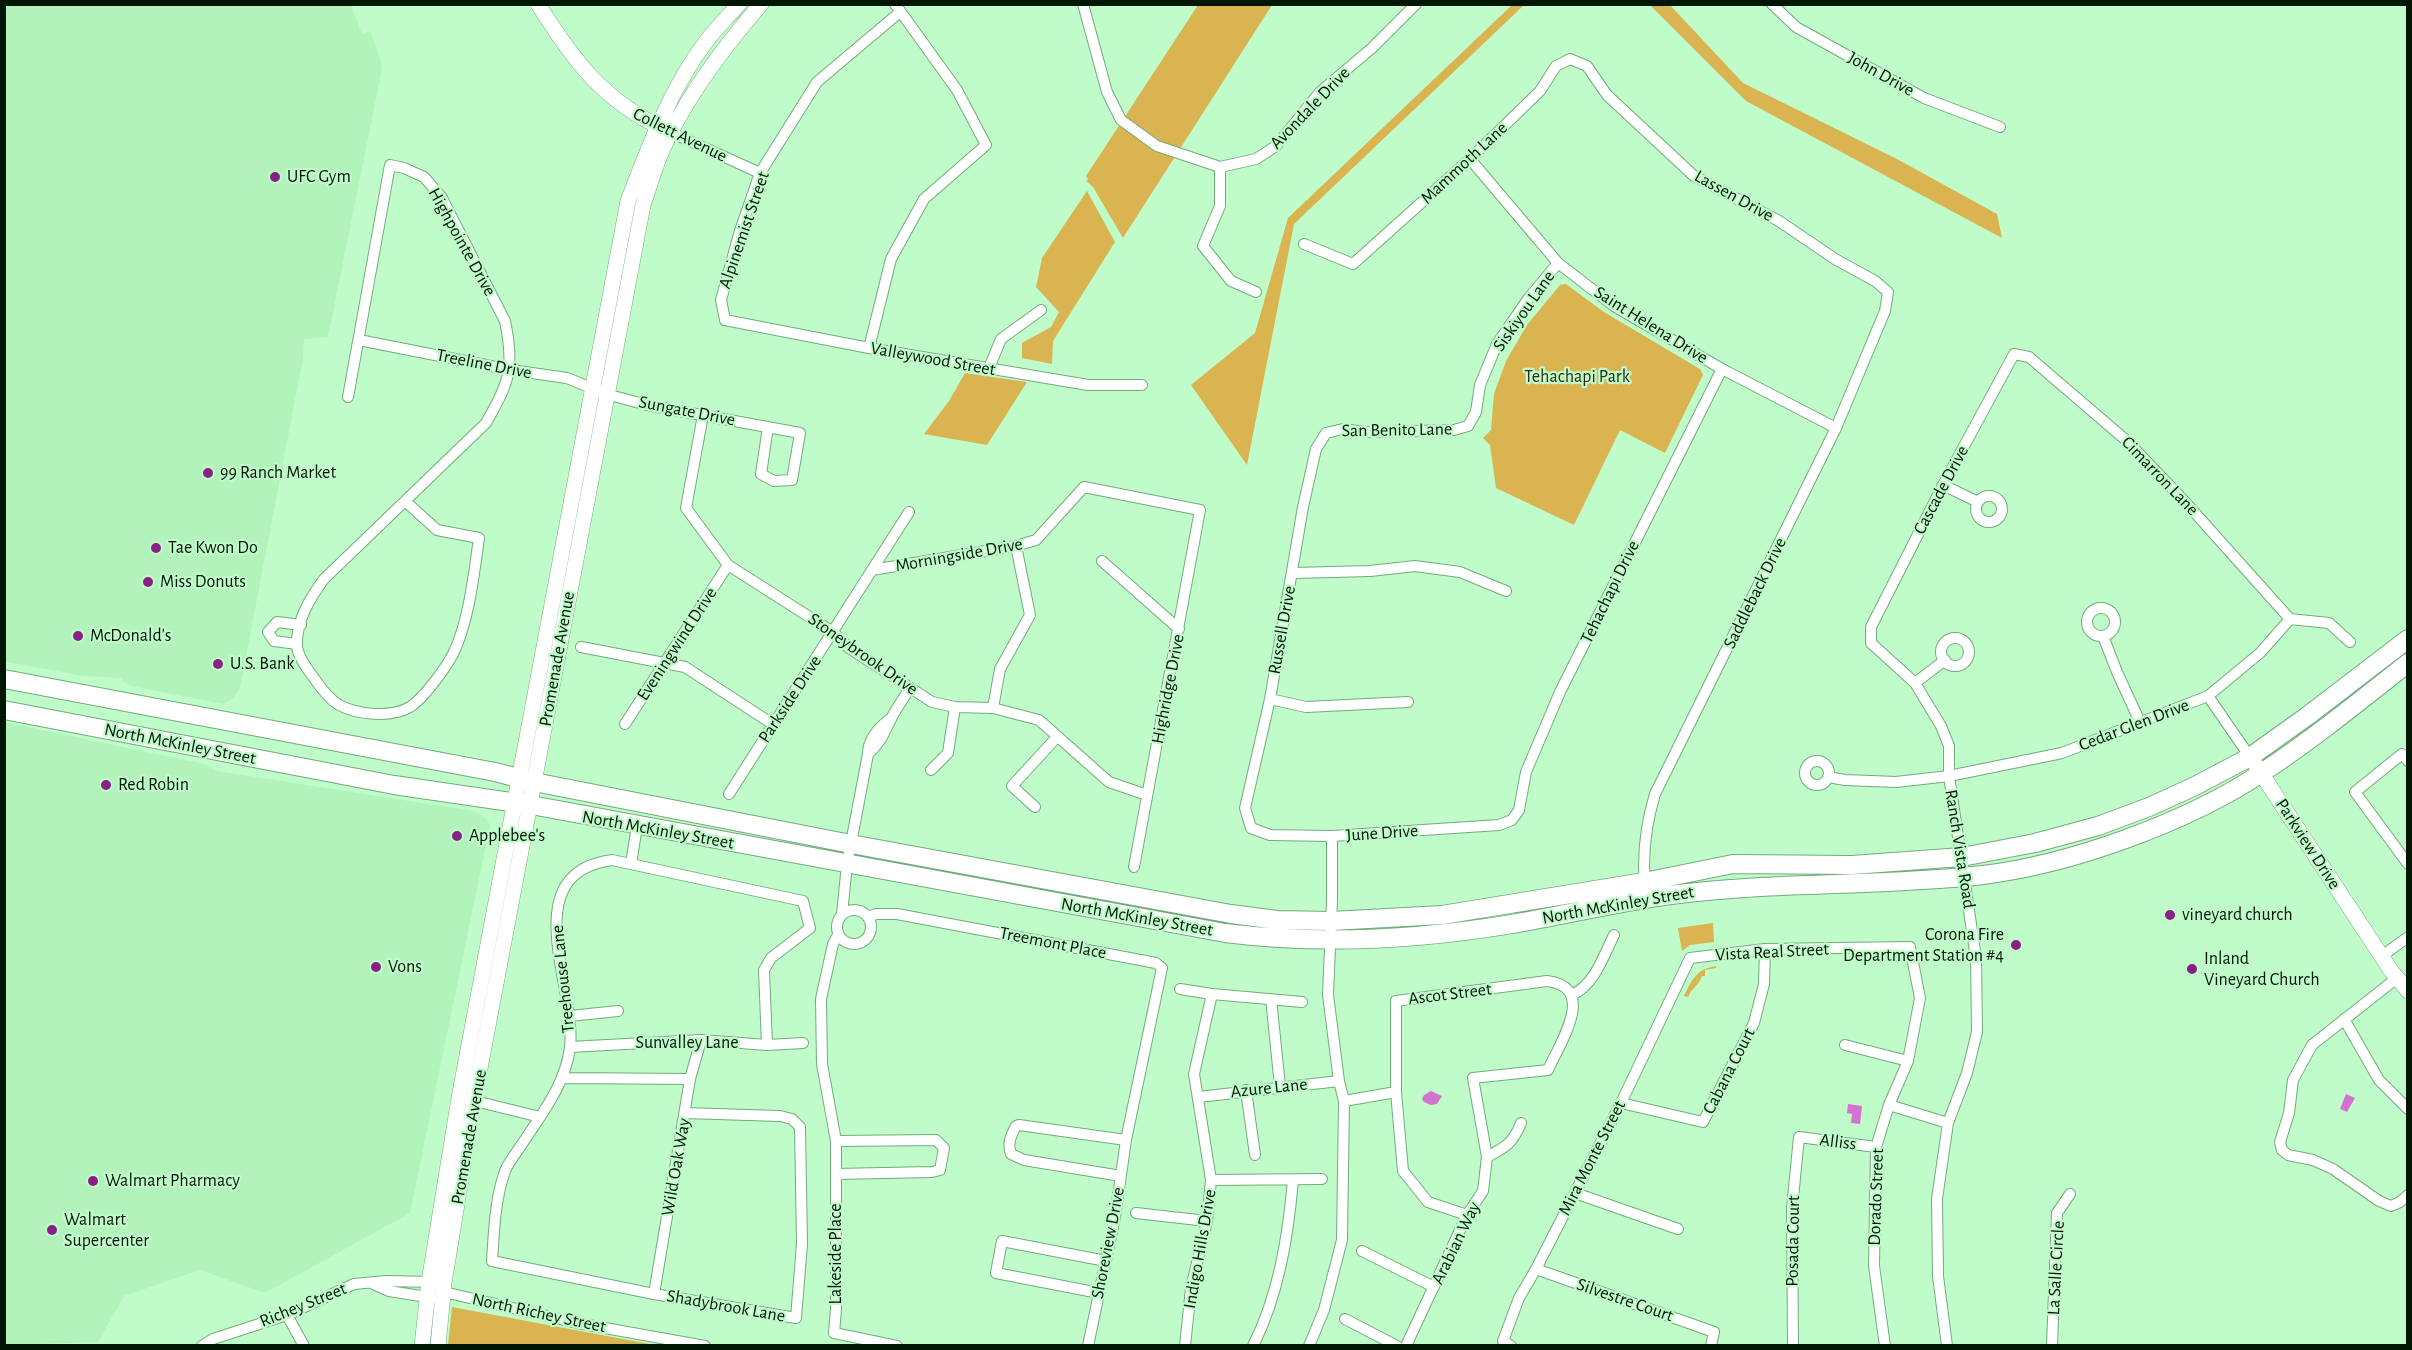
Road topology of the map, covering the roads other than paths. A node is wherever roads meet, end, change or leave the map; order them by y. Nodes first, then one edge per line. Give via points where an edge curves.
1 (538, 4) edge
2 (740, 4) edge
3 (761, 4) edge
4 (1083, 4) edge
5 (1416, 4) edge
6 (1772, 4) edge
7 (898, 8) edge
8 (1570, 59) joint
9 (2000, 128) dead end
10 (664, 129) junction
11 (1470, 159) junction
12 (1220, 167) junction
13 (760, 173) junction
14 (1304, 244) dead end
15 (1558, 263) junction
16 (1256, 292) dead end
17 (1888, 292) joint
18 (1041, 310) dead end
19 (725, 320) joint
20 (359, 340) junction
21 (869, 348) junction
22 (2014, 354) joint
23 (989, 368) junction
24 (1722, 369) junction
25 (511, 370) junction
26 (1143, 385) dead end
27 (592, 387) junction
28 (606, 394) junction
29 (348, 397) dead end
30 (703, 415) junction
31 (1468, 426) joint
32 (768, 427) junction
33 (1836, 428) junction
34 (1326, 433) joint
35 (1943, 485) junction
36 (405, 501) junction
37 (1978, 502) dead end
38 (1200, 510) joint
39 (909, 512) dead end
40 (1016, 546) junction
41 (1102, 561) dead end
42 (728, 565) junction
43 (872, 570) junction
44 (1293, 573) junction
45 (1506, 591) dead end
46 (2290, 618) junction
47 (301, 625) junction
48 (1871, 627) joint
49 (1179, 629) junction
50 (833, 632) junction
51 (2103, 636) dead end
52 (2408, 639) edge
53 (2350, 642) dead end
54 (297, 644) junction
55 (581, 647) dead end
56 (1945, 660) dead end
57 (666, 662) junction
58 (2408, 663) edge
59 (4, 679) edge
60 (1915, 683) junction
61 (910, 688) junction
62 (2208, 696) junction
63 (1270, 699) junction
64 (1408, 702) dead end
65 (955, 707) junction
66 (993, 708) junction
67 (4, 710) edge
68 (2140, 722) junction
69 (625, 724) dead end
70 (774, 725) junction
71 (1057, 737) junction
72 (2250, 757) junction
73 (2408, 761) edge
74 (931, 770) dead end
75 (2261, 773) junction
76 (1948, 776) junction
77 (1828, 777) dead end
78 (526, 780) junction
79 (729, 794) dead end
80 (1147, 795) junction
81 (523, 804) junction
82 (1035, 807) dead end
83 (1512, 820) joint
84 (637, 826) junction
85 (1251, 828) joint
86 (1332, 836) junction
87 (851, 844) junction
88 (2404, 850) edge
89 (1962, 857) junction
90 (631, 864) junction
91 (847, 864) junction
92 (2408, 864) edge
93 (1134, 867) dead end
94 (1965, 876) junction
95 (1645, 890) junction
96 (842, 914) junction
97 (868, 917) junction
98 (1331, 921) junction
99 (838, 935) junction
100 (1614, 935) dead end
101 (2408, 938) edge
102 (1330, 941) junction
103 (1910, 947) joint
104 (1765, 949) junction
105 (2382, 956) junction
106 (1680, 975) joint
107 (2397, 978) junction
108 (1180, 989) dead end
109 (2408, 991) edge
110 (1212, 994) junction
111 (1572, 995) junction
112 (1271, 999) junction
113 (1302, 1002) dead end
114 (618, 1011) dead end
115 (570, 1016) junction
116 (2344, 1019) junction
117 (701, 1040) junction
118 (1146, 1042) joint
119 (803, 1043) dead end
120 (767, 1045) junction
121 (1845, 1045) dead end
122 (570, 1047) junction
123 (1908, 1061) junction
124 (563, 1078) junction
125 (690, 1079) junction
126 (1339, 1081) junction
127 (1280, 1086) junction
128 (1246, 1090) junction
129 (1396, 1092) junction
130 (1199, 1097) junction
131 (459, 1098) junction
132 (474, 1100) junction
133 (1344, 1101) junction
134 (1621, 1103) junction
135 (1888, 1105) junction
136 (2408, 1109) edge
137 (685, 1113) junction
138 (540, 1117) junction
139 (1521, 1123) dead end
140 (1948, 1123) junction
141 (1800, 1137) joint
142 (1125, 1140) junction
143 (836, 1142) junction
144 (1876, 1147) junction
145 (1255, 1155) dead end
146 (1487, 1157) junction
147 (836, 1174) junction
148 (1121, 1176) junction
149 (1322, 1179) dead end
150 (1211, 1180) junction
151 (1293, 1180) junction
152 (1575, 1193) junction
153 (2070, 1194) dead end
154 (2408, 1195) edge
155 (1137, 1213) dead end
156 (1467, 1215) junction
157 (1207, 1221) junction
158 (1678, 1229) dead end
159 (1362, 1251) dead end
160 (1106, 1261) junction
161 (1536, 1269) junction
162 (539, 1272) joint
163 (429, 1282) junction
164 (373, 1284) junction
165 (1434, 1287) junction
166 (444, 1292) junction
167 (1099, 1293) junction
168 (654, 1294) junction
169 (427, 1298) junction
170 (287, 1315) junction
171 (1345, 1319) dead end
172 (1507, 1343) edge
173 (202, 1346) edge
174 (304, 1346) edge
175 (422, 1346) edge
176 (438, 1346) edge
177 (705, 1346) edge
178 (897, 1346) edge
179 (1088, 1346) edge
180 (1185, 1346) edge
181 (1254, 1346) edge
182 (1309, 1346) edge
183 (1397, 1346) edge
184 (1406, 1346) edge
185 (1711, 1346) edge
186 (1793, 1346) edge
187 (1885, 1346) edge
188 (1947, 1346) edge
189 (2052, 1346) edge

1 - 10 main road, Collett Avenue via 583,70 606,94
2 - 10 main road, Promenade Avenue via 706,42 683,76
3 - 10 main road, Promenade Avenue
4 - 12 street via 1107,93 1121,120 1157,146
5 - 12 street, Avondale Drive via 1320,92 1276,146 1256,159
6 - 9 street, John Drive via 1796,27 1924,98
7 - 13 street, Alpinemist Street via 817,82
7 - 21 street via 957,90 986,145 924,199 891,259
8 - 11 street, Mammoth Lane via 1556,66 1540,91
8 - 17 street, Lassen Drive via 1587,66 1607,94 1694,176 1779,221
10 - 13 street, Collett Avenue
10 - 27 main road, Promenade Avenue via 628,201
10 - 28 main road, Promenade Avenue via 662,153 644,205
11 - 14 street, Mammoth Lane via 1353,264
11 - 15 street, Saint Helena Drive
12 - 16 street via 1220,206 1203,246 1231,280
13 - 19 street, Alpinemist Street via 721,300
15 - 24 street, Saint Helena Drive via 1614,306
15 - 31 street, Siskiyou Lane via 1497,344
17 - 33 street, Saddleback Drive via 1885,311
18 - 23 street via 1001,339
19 - 21 street, Valleywood Street
20 - 25 street, Treeline Drive
20 - 25 street, Highpointe Drive via 390,165 424,177 442,198 506,321
20 - 29 street, Highpointe Drive
21 - 23 street, Valleywood Street
22 - 35 street, Cascade Drive
22 - 46 street, Cimarron Lane via 2029,357 2127,441
23 - 26 street, Valleywood Street via 1088,385
24 - 33 street, Saint Helena Drive
24 - 83 street, Tehachapi Drive via 1560,692 1526,772 1519,810
25 - 27 street, Treeline Drive via 567,378
25 - 36 street, Highpointe Drive via 486,423
27 - 28 street, Treeline Drive
27 - 78 main road, Promenade Avenue
28 - 30 street, Sungate Drive
28 - 78 main road, Promenade Avenue
30 - 32 street, Sungate Drive
30 - 42 street, Stoneybrook Drive via 686,508
31 - 34 street, San Benito Lane via 1454,430 1343,429
32 - 32 street, Sungate Drive via 800,433 792,480 774,482 761,474
33 - 95 street, Saddleback Drive via 1655,794 1646,822
34 - 44 street, Russell Drive via 1316,449
35 - 37 street
35 - 48 street, Cascade Drive
36 - 47 street, Highpointe Drive via 324,579 309,599
36 - 54 street via 436,530 479,538 466,612 452,656 438,675 411,706 394,714 357,710 338,704 323,691 302,660
38 - 40 street, Morningside Drive via 1084,488 1036,540
38 - 49 street, Highridge Drive
39 - 43 street, Parkside Drive
40 - 43 street, Morningside Drive
40 - 66 street via 1030,615 1000,669
41 - 49 street
42 - 50 street, Stoneybrook Drive
42 - 57 street, Eveningwind Drive
43 - 50 street, Parkside Drive
44 - 45 street via 1415,566 1460,572
44 - 63 street, Russell Drive
46 - 53 street via 2329,623
46 - 62 street, Cedar Glen Drive via 2260,653
47 - 54 street, Highpointe Drive
47 - 54 street via 277,622 268,632 274,641
48 - 60 street, Ranch Vista Road via 1871,643
49 - 80 street, Highridge Drive
50 - 61 street, Stoneybrook Drive via 849,648
50 - 70 street, Parkside Drive
51 - 68 street
52 - 72 main road, North McKinley Street
55 - 57 street
56 - 60 street
57 - 69 street, Eveningwind Drive
57 - 70 street via 686,667
58 - 75 main road, North McKinley Street
59 - 78 main road, North McKinley Street
60 - 76 street, Ranch Vista Road via 1945,736
61 - 65 street, Stoneybrook Drive via 932,702
61 - 87 street, Lakeside Place via 868,744
62 - 68 street, Cedar Glen Drive
62 - 72 street, Parkview Drive
63 - 64 street via 1306,707
63 - 85 street, Russell Drive via 1245,808
65 - 66 street, Stoneybrook Drive
65 - 74 street via 948,753
66 - 71 street, Stoneybrook Drive via 1039,720
67 - 81 main road, North McKinley Street via 394,785
68 - 76 street, Cedar Glen Drive via 2062,753
70 - 79 street, Parkside Drive
71 - 80 street, Stoneybrook Drive via 1109,782
71 - 82 street via 1012,786
72 - 75 main road, Parkview Drive
72 - 89 main road, North McKinley Street via 2193,787 2098,826
73 - 88 street via 2402,754 2355,792
75 - 94 main road, North McKinley Street via 2202,806 2105,847 2048,862
75 - 105 main road, Parkview Drive
76 - 77 street, Cedar Glen Drive via 1896,782
76 - 89 street, Ranch Vista Road
78 - 81 main road, Promenade Avenue
78 - 87 main road, North McKinley Street
80 - 93 street, Highridge Drive
81 - 84 main road, North McKinley Street
81 - 131 main road, Promenade Avenue
81 - 132 main road, Promenade Avenue
83 - 86 street, June Drive via 1499,825
84 - 90 street
84 - 91 main road, North McKinley Street
85 - 86 street, June Drive via 1270,834
86 - 98 street
87 - 91 street, Lakeside Place
87 - 98 main road, North McKinley Street via 1231,914
88 - 92 street
89 - 94 street, Ranch Vista Road
89 - 95 main road, North McKinley Street via 1852,865 1733,864
90 - 115 street, Treehouse Lane via 597,862 575,875 560,898 555,922
90 - 120 street, Treehouse Lane via 803,901 810,928 771,958 764,970
91 - 96 street, Lakeside Place
91 - 102 main road, North McKinley Street via 1226,933
94 - 95 main road, North McKinley Street via 1850,885
94 - 140 street, Ranch Vista Road via 1976,958 1977,1032
95 - 98 main road, North McKinley Street via 1442,915
95 - 102 main road, North McKinley Street via 1511,924 1445,934
96 - 97 street via 853,909
96 - 99 street, Lakeside Place via 837,924
97 - 99 street via 871,928 862,942 846,943
97 - 118 street, Treemont Place via 897,914 1156,963 1162,968
98 - 102 street
99 - 143 street, Lakeside Place via 821,999 822,1064
100 - 111 street via 1589,983
101 - 105 street
102 - 126 street via 1328,995
103 - 104 street, Vista Real Street
103 - 123 street, Dorado Street via 1920,998
104 - 106 street, Vista Real Street via 1690,958
104 - 134 street, Cabana Court via 1764,984 1754,1023 1703,1122
105 - 107 main road, Parkview Drive
106 - 134 street, Mira Monte Street
107 - 109 main road, Parkview Drive
107 - 116 street
108 - 110 street
110 - 112 street
110 - 130 street, Indigo Hills Drive via 1194,1074
111 - 129 street, Ascot Street via 1558,982 1547,981 1396,1001
111 - 146 street, Arabian Way via 1571,1019 1548,1070 1473,1078
112 - 113 street
112 - 127 street
114 - 115 street
115 - 122 street, Treehouse Lane
116 - 136 street via 2379,1080
116 - 154 street via 2312,1045 2300,1065 2280,1142 2288,1155 2333,1169 2379,1202 2391,1206
117 - 120 street, Sunvalley Lane
117 - 122 street, Sunvalley Lane
117 - 125 street, Wild Oak Way
118 - 142 street, Shoreview Drive
119 - 120 street, Sunvalley Lane
121 - 123 street
122 - 124 street, Treehouse Lane
123 - 135 street, Dorado Street
124 - 125 street
124 - 138 street, Treehouse Lane
125 - 137 street, Wild Oak Way
126 - 127 street, Azure Lane
126 - 133 street
127 - 128 street, Azure Lane
128 - 130 street, Azure Lane
128 - 145 street
129 - 133 street
129 - 156 street via 1403,1171 1428,1202
130 - 150 street, Indigo Hills Drive
131 - 132 street
131 - 163 main road, Promenade Avenue
132 - 138 street
132 - 166 main road, Promenade Avenue
133 - 182 street via 1342,1240 1324,1310
134 - 152 street, Mira Monte Street
135 - 140 street
135 - 144 street, Dorado Street
137 - 168 street, Wild Oak Way
137 - 168 street, Shadybrook Lane via 780,1116 792,1119 800,1127 802,1244 796,1318
138 - 162 street, Treehouse Lane via 506,1170 495,1221 492,1261
139 - 146 street via 1515,1138
140 - 188 street, Ranch Vista Road via 1937,1199 1938,1276
141 - 144 street, Alliss
141 - 186 street, Posada Court via 1792,1208
142 - 148 street, Shoreview Drive
142 - 148 street via 1019,1125 1011,1135 1009,1148 1011,1154 1024,1160
143 - 147 street, Lakeside Place
143 - 147 street via 936,1140 944,1148 940,1170 932,1172
144 - 187 street, Dorado Street via 1874,1266
146 - 156 street, Arabian Way via 1483,1191
147 - 178 street, Lakeside Place via 834,1333
148 - 160 street, Shoreview Drive
149 - 151 street
150 - 151 street
150 - 157 street, Indigo Hills Drive
151 - 181 street via 1287,1243
152 - 158 street
152 - 161 street, Mira Monte Street
153 - 189 street, La Salle Circle via 2057,1213
155 - 157 street
156 - 165 street, Arabian Way
157 - 180 street, Indigo Hills Drive via 1191,1288
159 - 165 street
160 - 167 street, Shoreview Drive
160 - 167 street via 1002,1240 996,1273
161 - 172 street, Mira Monte Street via 1519,1298
161 - 185 street, Silvestre Court via 1714,1332
162 - 168 street, Shadybrook Lane
163 - 164 street, Richey Street
163 - 166 street, Richey Street
163 - 169 main road, Promenade Avenue
164 - 169 street, Richey Street
164 - 170 street, Richey Street via 354,1284
165 - 184 street, Arabian Way
166 - 169 street, Richey Street
166 - 176 main road, Promenade Avenue
166 - 177 street, North Richey Street via 577,1323
167 - 179 street, Shoreview Drive
169 - 175 main road, Promenade Avenue
170 - 173 street, Richey Street
170 - 174 street
171 - 183 street

